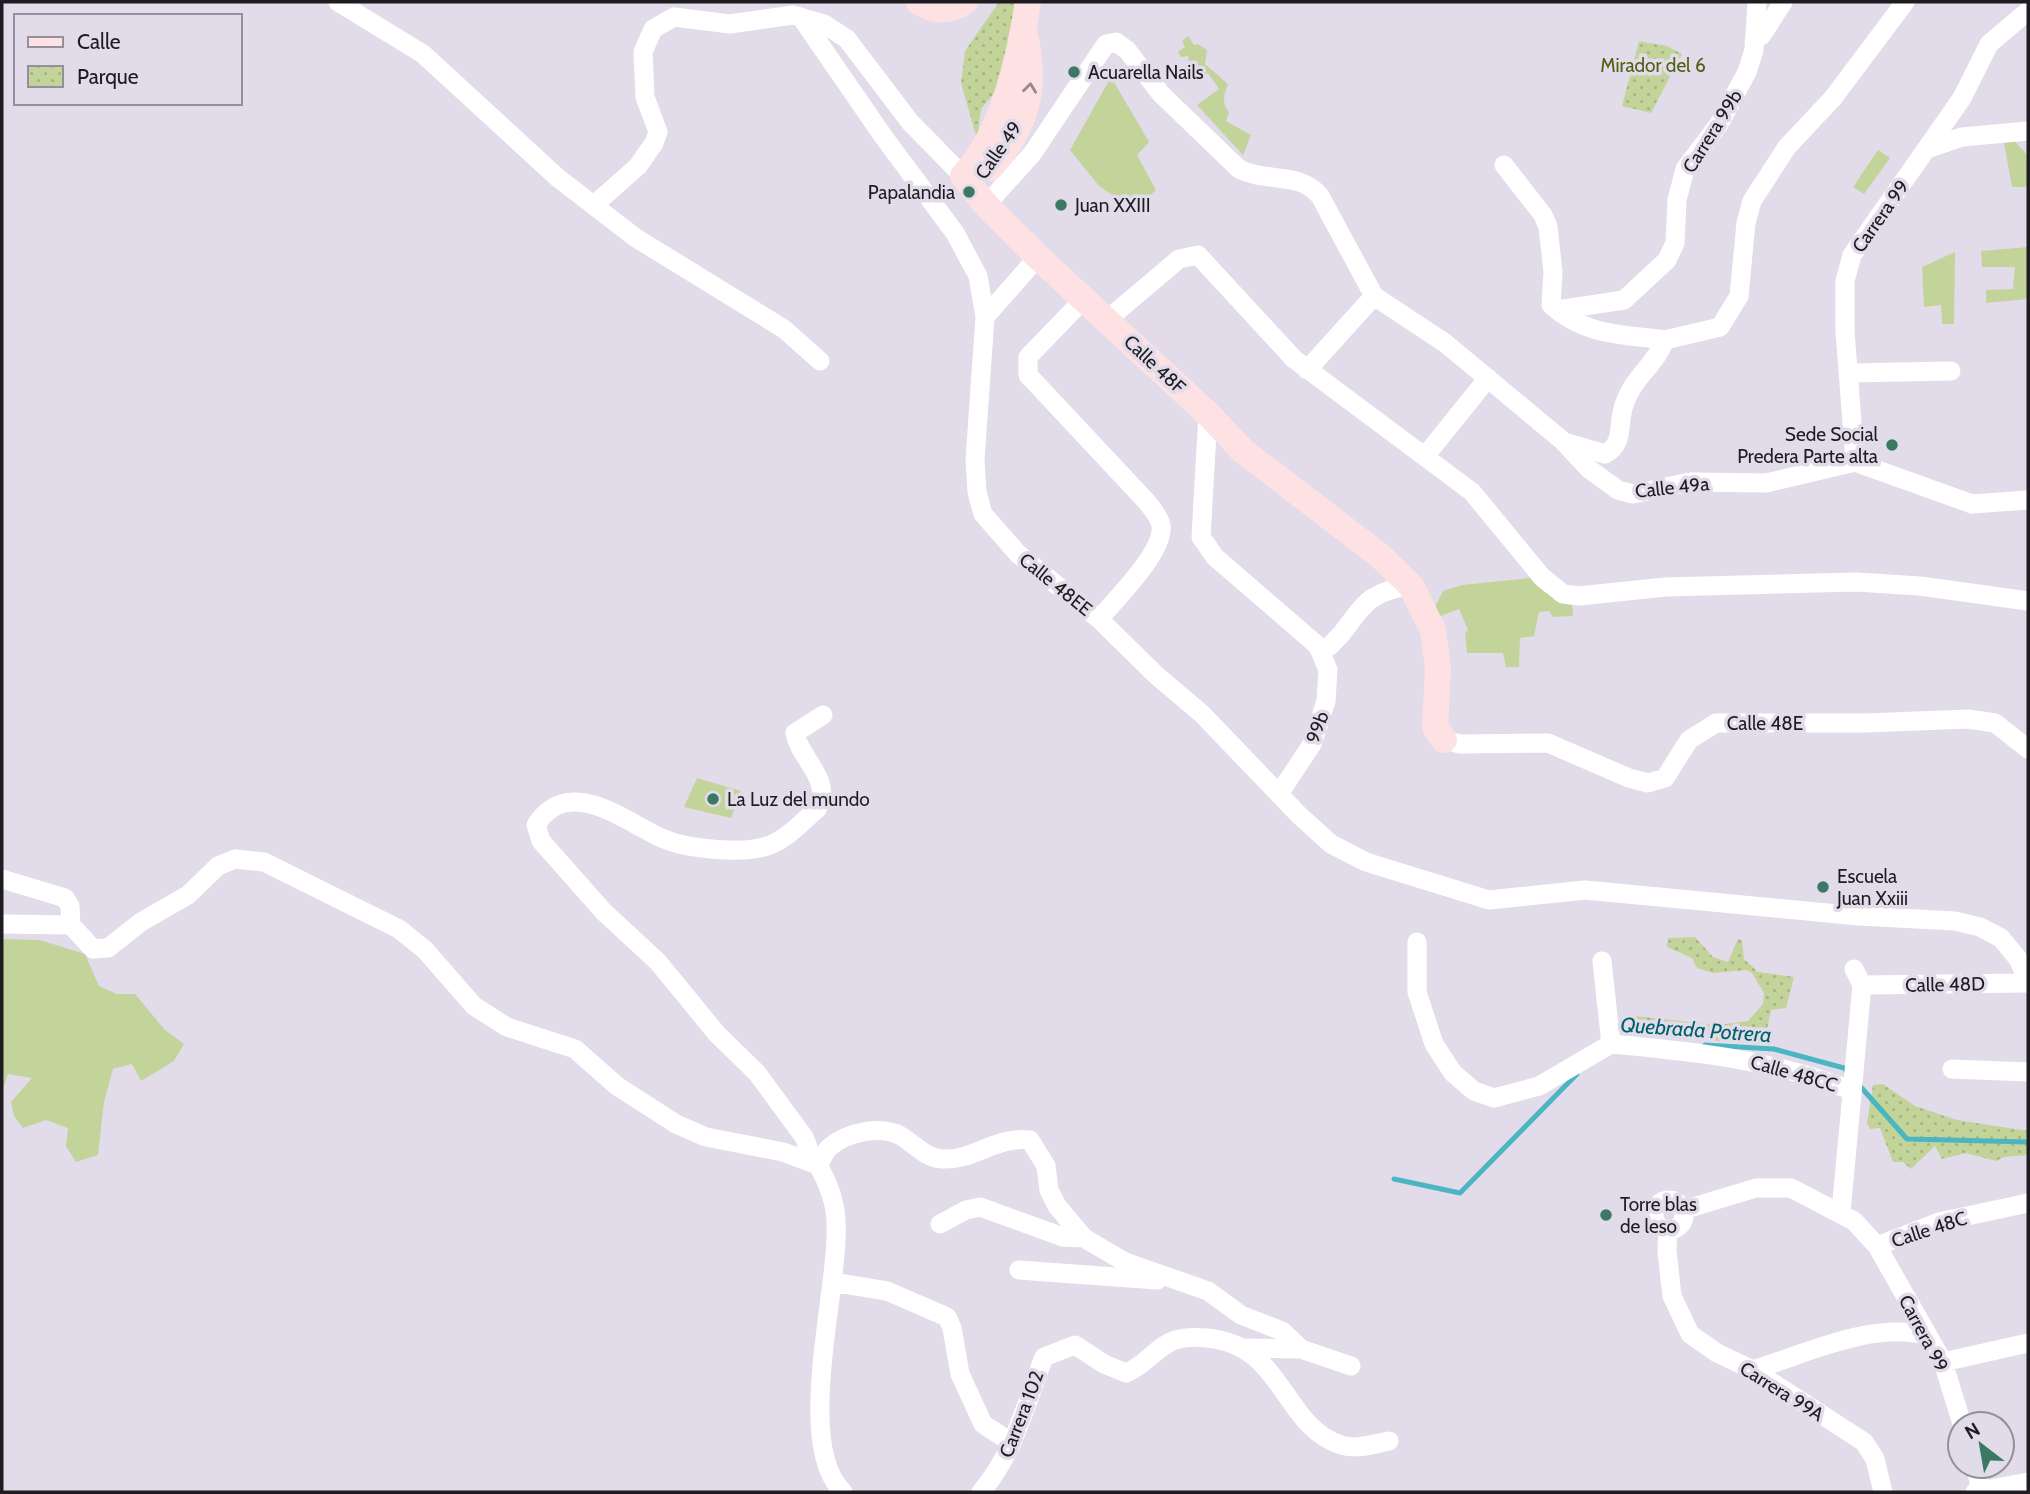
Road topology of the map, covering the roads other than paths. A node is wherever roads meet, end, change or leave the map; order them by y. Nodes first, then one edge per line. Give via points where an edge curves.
1 (338, 2) edge
2 (919, 2) edge
3 (965, 2) edge
4 (1028, 2) edge
5 (1757, 2) edge
6 (1783, 2) edge
7 (1905, 2) edge
8 (2028, 11) edge
9 (801, 17) junction
10 (1754, 41) junction
11 (2028, 131) edge
12 (1930, 148) junction
13 (1504, 165) dead end
14 (973, 189) junction
15 (594, 205) junction
16 (1038, 257) junction
17 (1374, 296) junction
18 (1085, 298) junction
19 (1557, 310) junction
20 (985, 317) junction
21 (1108, 319) junction
22 (1665, 340) junction
23 (820, 361) dead end
24 (1307, 370) junction
25 (1951, 371) dead end
26 (1851, 373) junction
27 (1488, 378) junction
28 (1208, 414) junction
29 (1563, 441) junction
30 (1426, 455) junction
31 (1855, 462) junction
32 (2028, 500) edge
33 (1412, 586) junction
34 (2028, 601) edge
35 (1099, 620) junction
36 (1322, 652) junction
37 (823, 715) dead end
38 (1444, 740) joint
39 (2028, 749) edge
40 (1279, 794) junction
41 (2, 879) edge
42 (2, 924) edge
43 (71, 925) junction
44 (1417, 942) dead end
45 (1602, 961) dead end
46 (2028, 983) edge
47 (1611, 1044) junction
48 (1952, 1069) dead end
49 (2028, 1072) edge
50 (1852, 1088) junction
51 (812, 1162) junction
52 (2028, 1203) edge
53 (1841, 1212) junction
54 (940, 1224) dead end
55 (1084, 1238) junction
56 (1877, 1246) junction
57 (1019, 1270) dead end
58 (1179, 1281) junction
59 (832, 1282) junction
60 (1672, 1296) joint
61 (1928, 1336) junction
62 (2028, 1343) edge
63 (1246, 1348) junction
64 (1301, 1349) junction
65 (1943, 1362) junction
66 (1351, 1366) dead end
67 (1753, 1370) junction
68 (1958, 1410) edge
69 (1389, 1441) dead end
70 (1012, 1443) junction
71 (2028, 1482) edge
72 (843, 1492) edge
73 (981, 1492) edge
74 (1883, 1492) edge
75 (1980, 1492) edge

1 - 15 street via 423,54 558,178
2 - 3 street via 940,10
4 - 14 street, Calle 49 via 1024,31 1032,72 1027,106 1001,154
5 - 10 street, Carrera 99b
6 - 10 street
7 - 22 street via 1833,98 1787,147 1752,201 1741,288 1731,312 1720,327
8 - 12 street, Carrera 99 via 1989,44 1962,99
9 - 14 street, Calle 48F via 824,24 847,39 910,122
9 - 15 street via 780,15 730,24 674,17 653,29 643,52 643,80 658,131 638,166
9 - 20 street, Calle 48EE via 955,233 978,276
10 - 19 street, Carrera 99b via 1736,94 1685,169 1677,200 1675,243 1667,260 1624,300
11 - 12 street via 1962,137
12 - 26 street, Carrera 99 via 1852,255 1845,281
13 - 19 street via 1548,227 1553,272 1549,300
14 - 16 street, Calle 48F
14 - 17 street via 1032,153 1106,44 1116,42 1161,94 1239,169 1252,176 1300,181 1312,187
15 - 23 street via 636,238 784,329
16 - 18 street, Calle 48F
16 - 20 street
17 - 24 street
17 - 27 street, Calle 49a
18 - 21 street, Calle 48F
18 - 35 street via 1028,357 1025,367 1147,502 1161,527 1151,556
19 - 22 street via 1598,332
20 - 35 street, Calle 48EE via 975,460 983,514 1018,554
21 - 24 street via 1179,259 1198,255
21 - 28 street, Calle 48F
22 - 29 street via 1660,353 1634,380 1614,449 1605,454
24 - 30 street
25 - 26 street
26 - 31 street, Carrera 99
27 - 29 street, Calle 49a
27 - 30 street
28 - 33 street, Calle 48F via 1243,451 1380,555
28 - 36 street via 1201,537 1215,557
29 - 31 street, Calle 49a via 1611,486 1633,494 1688,482 1766,483
30 - 34 street via 1472,492 1548,584 1570,596 1665,587 1856,582
31 - 32 street via 1972,505
33 - 36 street via 1375,594
33 - 38 street, Calle 48F via 1433,630 1438,668 1435,727
35 - 40 street, Calle 48EE via 1235,745
36 - 40 street, 99b via 1328,670 1326,701 1312,744
37 - 51 street via 795,733 818,776 821,802 771,845 754,850 687,846 663,839 614,810 580,804 563,803 549,809 536,825 541,841 604,912 658,962 717,1034 757,1073 804,1137
38 - 39 street, Calle 48E via 1460,744 1548,743 1648,783 1665,778 1689,740 1716,723 1977,719 2004,728
40 - 46 street, Calle 48EE via 1343,852 1457,892 1499,900 1598,891 1859,916 1955,920 2001,938 2020,960
41 - 43 street via 65,898
42 - 43 street
43 - 51 street via 93,949 108,948 188,895 218,866 235,859 264,862 400,929 474,1006 507,1027 575,1049 617,1086 676,1124 706,1137
44 - 47 street via 1417,992 1434,1044 1453,1073 1474,1091 1494,1098 1539,1086
45 - 47 street
46 - 50 street, Calle 48D via 1858,977
47 - 50 street, Calle 48CC via 1720,1054
48 - 49 street
50 - 53 street
51 - 55 street via 851,1135 887,1130 928,1156 942,1159 1013,1138 1030,1140 1046,1166 1057,1206
51 - 59 street via 828,1182 836,1220
52 - 56 street, Calle 48C via 1939,1222
53 - 56 street, Calle 48C
53 - 60 street, Calle 48C via 1791,1188 1756,1188 1683,1210 1682,1222 1668,1230
54 - 55 street via 980,1207 1063,1237
55 - 58 street via 1125,1262
56 - 61 street, Carrera 99
57 - 58 street
58 - 64 street via 1208,1291 1241,1315 1282,1331
59 - 70 street via 887,1290 947,1317 960,1374 983,1424
59 - 72 street via 822,1369 821,1450 828,1474
60 - 67 street, Carrera 99A via 1690,1334
61 - 65 street, Carrera 99
61 - 67 street via 1914,1332 1858,1336
62 - 65 street
63 - 64 street
63 - 69 street via 1325,1438 1344,1446
63 - 70 street, Carrera 102 via 1217,1339 1173,1340 1126,1373 1075,1345 1044,1357
64 - 66 street
65 - 68 street, Carrera 99
67 - 74 street, Carrera 99A via 1864,1442 1875,1459
70 - 73 street, Carrera 102
71 - 75 street

